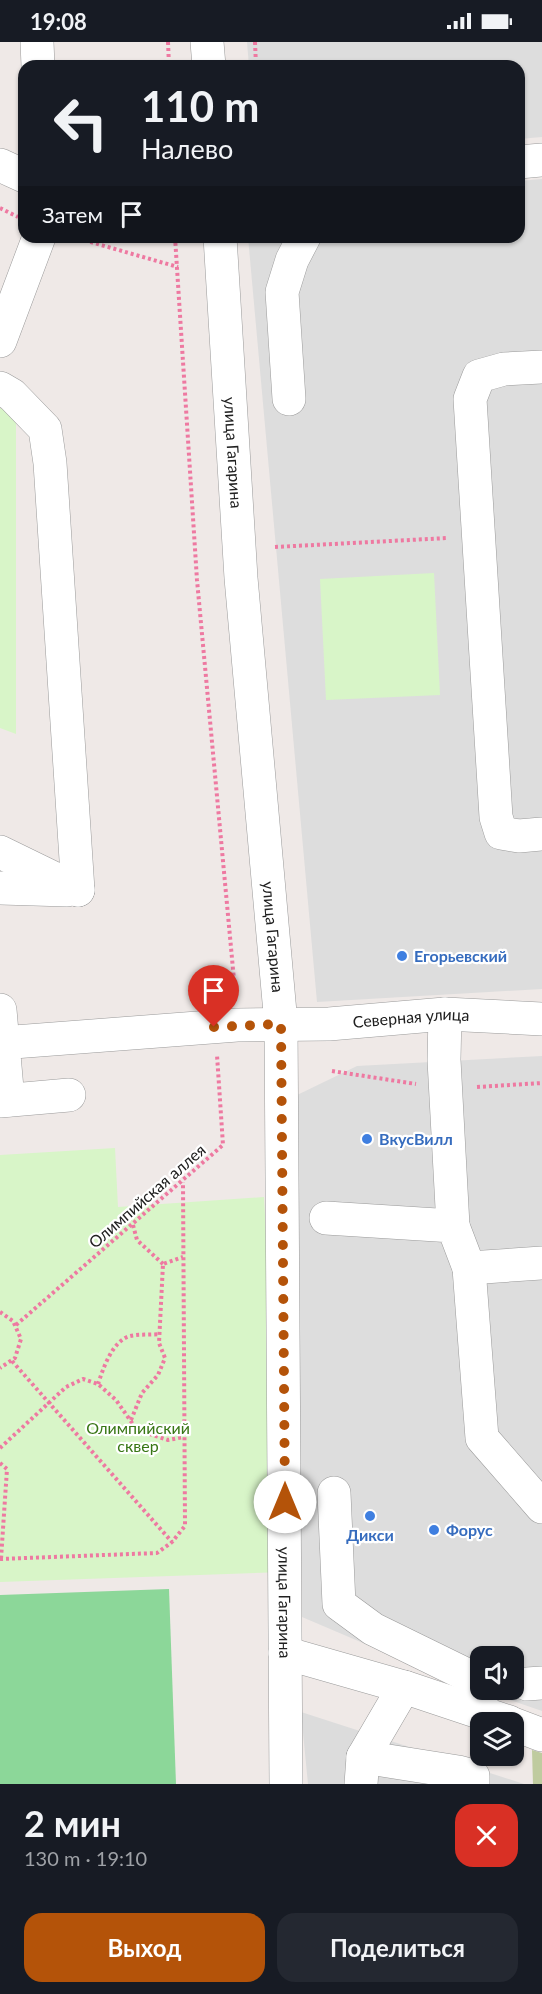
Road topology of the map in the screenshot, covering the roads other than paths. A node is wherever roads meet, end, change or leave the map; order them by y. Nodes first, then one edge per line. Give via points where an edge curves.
1 (37, 42) edge
2 (207, 42) edge
3 (38, 60) edge
4 (208, 60) edge
5 (542, 160) edge
6 (525, 161) edge
7 (0, 165) edge
8 (18, 173) edge
9 (37, 243) edge
10 (220, 243) edge
11 (301, 243) edge
12 (0, 341) edge
13 (542, 367) edge
14 (0, 388) edge
15 (289, 399) dead end
16 (542, 834) edge
17 (0, 852) edge
18 (0, 888) edge
19 (78, 890) junction
20 (0, 1010) edge
21 (446, 1014) junction
22 (542, 1019) edge
23 (281, 1024) junction
24 (2, 1043) edge
25 (69, 1095) dead end
26 (4, 1101) edge
27 (326, 1218) dead end
28 (453, 1226) junction
29 (542, 1263) edge
30 (469, 1268) junction
31 (334, 1493) dead end
32 (542, 1507) edge
33 (285, 1653) junction
34 (404, 1687) junction
35 (481, 1712) edge
36 (497, 1712) edge
37 (524, 1728) edge
38 (542, 1735) edge
39 (362, 1771) edge
40 (410, 1774) edge
41 (286, 1784) edge
42 (473, 1784) edge

1 - 3 street
2 - 4 street
5 - 6 street
7 - 8 street
9 - 12 street
10 - 23 street, улица Гагарина via 241,578
11 - 15 street via 282,292
13 - 16 street via 504,369 479,376 470,399 496,817 501,833
14 - 19 street via 45,429
17 - 19 street
18 - 19 street
20 - 24 street
21 - 22 street, Северная улица
21 - 23 street, Северная улица
21 - 28 street
23 - 24 street, Северная улица
23 - 33 street, улица Гагарина
24 - 26 street
25 - 26 street
27 - 28 street
28 - 30 street
29 - 30 street
30 - 32 street via 482,1437
31 - 36 street via 339,1604 373,1629 469,1676
33 - 34 street
33 - 41 street, улица Гагарина
34 - 35 street
34 - 39 street
37 - 38 street
39 - 40 street
40 - 42 street via 473,1776

